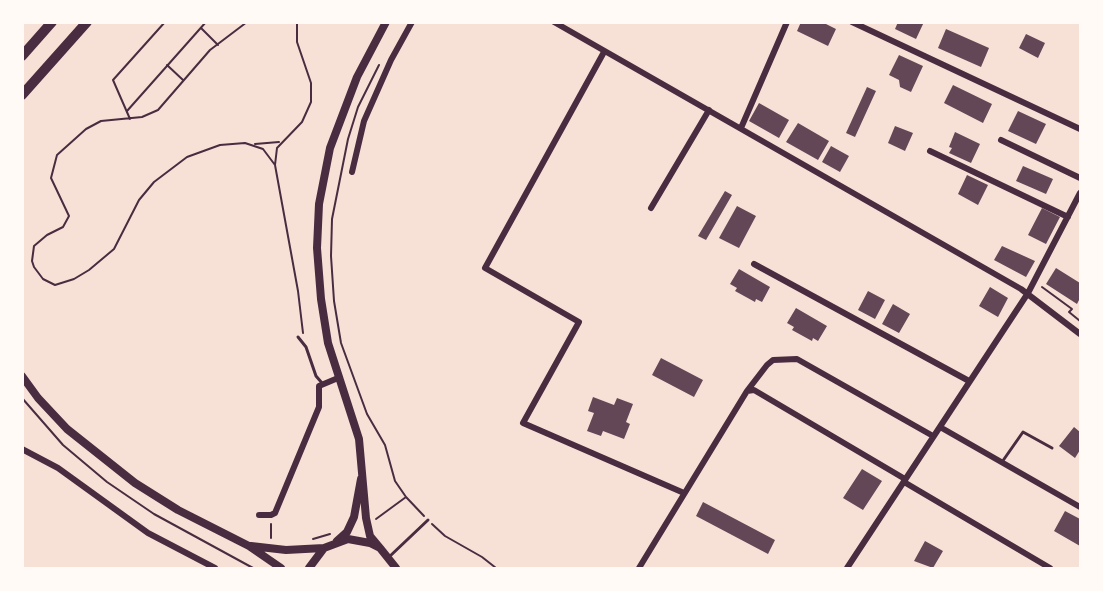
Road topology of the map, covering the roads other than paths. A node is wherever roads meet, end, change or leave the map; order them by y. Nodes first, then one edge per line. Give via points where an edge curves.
1 (52, 22) edge
2 (87, 22) edge
3 (386, 22) edge
4 (412, 22) edge
5 (554, 22) edge
6 (787, 22) edge
7 (852, 22) edge
8 (604, 52) junction
9 (22, 56) edge
10 (22, 95) edge
11 (709, 110) junction
12 (741, 128) junction
13 (1080, 129) edge
14 (1001, 140) dead end
15 (930, 151) dead end
16 (352, 172) dead end
17 (1080, 178) edge
18 (1080, 193) edge
19 (651, 208) dead end
20 (1068, 217) junction
21 (754, 264) dead end
22 (1028, 293) junction
23 (1080, 334) edge
24 (297, 337) dead end
25 (22, 376) edge
26 (338, 378) junction
27 (969, 381) junction
28 (322, 383) junction
29 (747, 391) junction
30 (940, 427) junction
31 (933, 436) junction
32 (1052, 448) dead end
33 (22, 449) edge
34 (1002, 462) junction
35 (363, 466) junction
36 (904, 480) junction
37 (684, 493) junction
38 (1080, 507) edge
39 (259, 515) dead end
40 (428, 520) road end
41 (336, 542) junction
42 (249, 546) junction
43 (380, 548) junction
44 (324, 549) junction
45 (389, 557) junction
46 (214, 568) edge
47 (281, 568) edge
48 (309, 568) edge
49 (396, 568) edge
50 (639, 568) edge
51 (847, 568) edge
52 (1050, 568) edge

1 - 9 highway
2 - 10 highway
3 - 26 street via 337,126 319,204 321,300
4 - 16 street via 364,120
5 - 8 street
6 - 12 street
7 - 13 street
8 - 11 street
8 - 37 street via 485,268 579,321 523,423
11 - 12 street
11 - 19 street
12 - 22 street
14 - 17 street
15 - 20 street
18 - 20 street
20 - 22 street
21 - 27 street
22 - 23 street
22 - 27 street
24 - 28 lane via 304,342
25 - 42 street via 67,429 111,466 178,510
26 - 28 street
26 - 35 street via 356,424
27 - 30 street
28 - 39 street via 319,407 280,504 271,516
29 - 31 street via 773,360 797,359
29 - 36 street via 754,390
29 - 37 street
30 - 31 street
30 - 34 street
31 - 36 street
32 - 34 lane via 1023,432
33 - 46 street via 58,468 148,533
34 - 38 street
35 - 41 street via 354,517 347,532
35 - 43 street via 366,518 370,536
36 - 51 street
36 - 52 street
37 - 50 street
40 - 45 lane
41 - 43 street via 359,539
41 - 44 street
42 - 44 street
42 - 47 street
43 - 45 street
44 - 48 street
45 - 49 street

